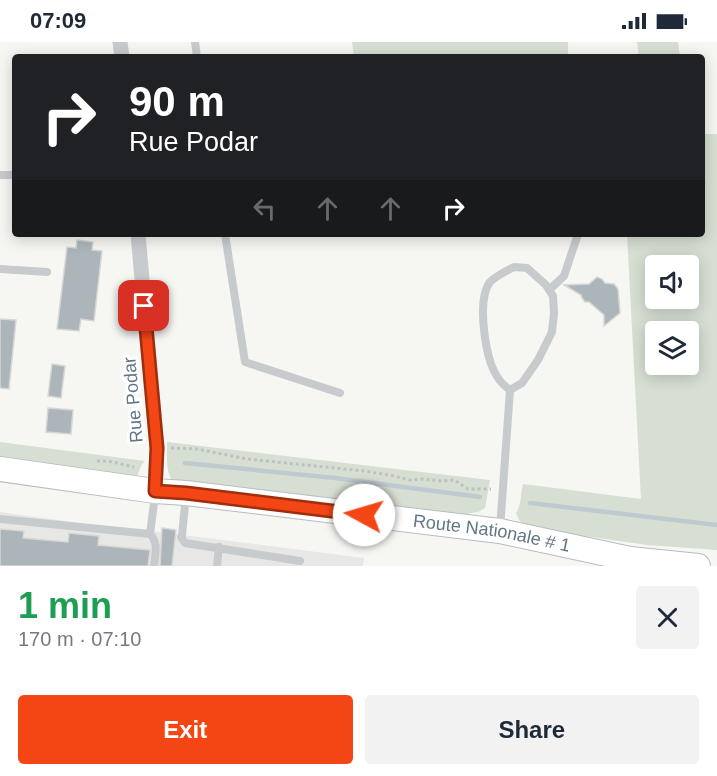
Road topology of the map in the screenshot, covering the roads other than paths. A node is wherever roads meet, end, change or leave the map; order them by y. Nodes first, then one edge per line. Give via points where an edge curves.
1 (138, 237) edge
2 (225, 237) edge
3 (577, 237) edge
4 (0, 269) edge
5 (47, 272) dead end
6 (549, 291) junction
7 (510, 390) junction
8 (340, 393) dead end
9 (0, 469) edge
10 (155, 491) junction
11 (186, 493) junction
12 (0, 519) edge
13 (500, 531) junction
14 (150, 534) junction
15 (219, 548) junction
16 (300, 561) dead end
17 (631, 562) edge
18 (154, 566) edge
19 (218, 566) edge
20 (698, 566) edge

1 - 10 street, Rue Podar via 157,448
2 - 8 lane via 245,362
3 - 6 lane via 564,276
4 - 5 lane
6 - 7 lane via 553,296 552,332 522,383
6 - 7 lane via 527,268 514,267 490,283 483,303 485,333 492,365 501,384
7 - 13 lane
9 - 10 main road, Route Nationale # 1
10 - 11 main road, Route Nationale # 1
10 - 14 lane
11 - 13 main road, Route Nationale # 1
11 - 15 lane via 182,541
12 - 14 lane
13 - 17 main road, Route Nationale # 1
14 - 18 lane via 155,539
15 - 16 lane
15 - 19 lane
17 - 20 main road, Route Nationale # 1

